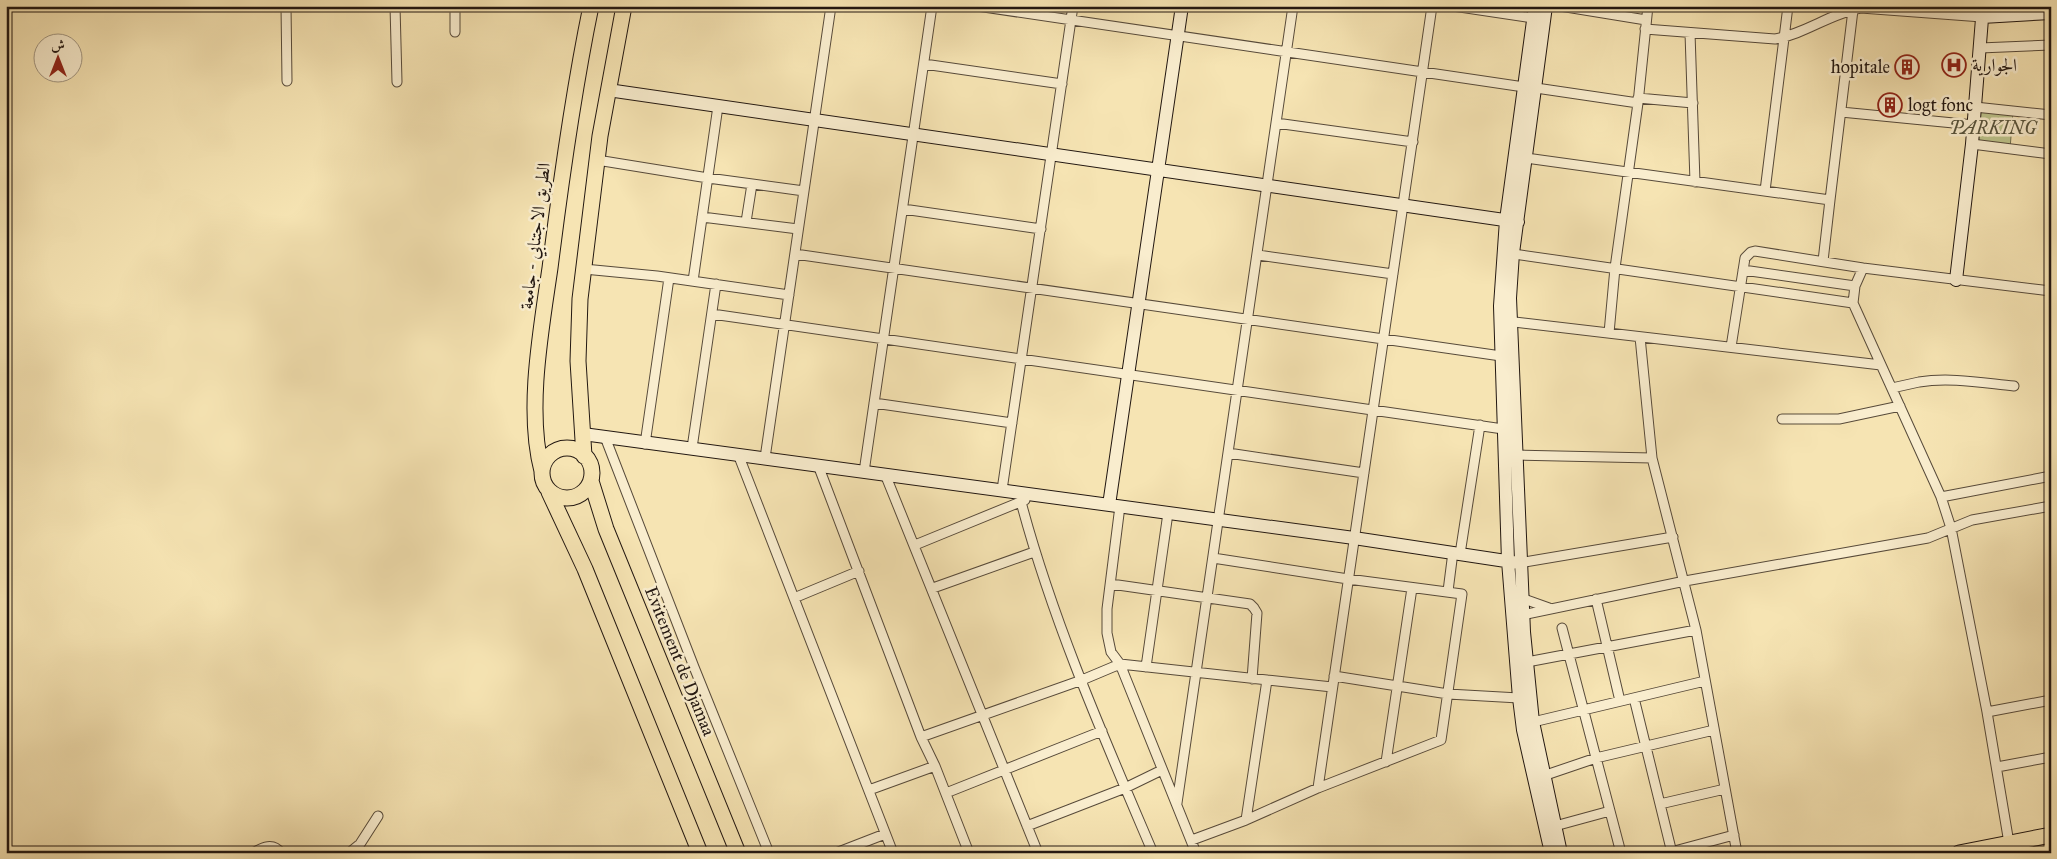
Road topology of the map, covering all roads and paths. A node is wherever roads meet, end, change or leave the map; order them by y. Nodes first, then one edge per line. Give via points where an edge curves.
1 (286, 6) edge
2 (395, 6) edge
3 (456, 6) edge
4 (591, 6) edge
5 (624, 6) edge
6 (831, 6) edge
7 (932, 6) edge
8 (977, 6) edge
9 (1073, 6) edge
10 (1182, 6) edge
11 (1293, 6) edge
12 (1432, 6) edge
13 (1453, 6) edge
14 (1546, 6) edge
15 (1560, 6) edge
16 (1648, 6) edge
17 (1788, 6) edge
18 (1893, 8) edge
19 (1853, 10) junction
20 (1933, 10) edge
21 (1534, 12) edge
22 (1982, 12) edge
23 (2051, 13) edge
24 (1071, 20) junction
25 (1646, 24) junction
26 (455, 32) dead end
27 (1690, 33) junction
28 (1177, 35) junction
29 (1784, 37) junction
30 (2051, 45) edge
31 (1980, 48) junction
32 (1287, 51) junction
33 (924, 64) junction
34 (1423, 73) junction
35 (287, 81) dead end
36 (397, 82) dead end
37 (1062, 84) junction
38 (1530, 87) junction
39 (608, 90) junction
40 (1638, 100) junction
41 (1692, 103) junction
42 (718, 106) junction
43 (1975, 107) junction
44 (1841, 112) junction
45 (2051, 115) edge
46 (814, 120) junction
47 (1276, 123) junction
48 (1974, 125) junction
49 (914, 134) junction
50 (1412, 142) junction
51 (1972, 144) junction
52 (1052, 154) junction
53 (2051, 154) edge
54 (1526, 158) junction
55 (597, 160) junction
56 (1158, 170) junction
57 (1628, 172) junction
58 (708, 178) junction
59 (1694, 182) junction
60 (752, 184) junction
61 (1267, 186) junction
62 (804, 191) junction
63 (1765, 191) junction
64 (1830, 200) junction
65 (1403, 205) junction
66 (903, 209) junction
67 (702, 217) junction
68 (1512, 221) junction
69 (746, 222) junction
70 (798, 229) junction
71 (1040, 229) junction
72 (1509, 253) junction
73 (795, 254) junction
74 (1258, 256) junction
75 (1823, 262) junction
76 (894, 268) junction
77 (1615, 268) junction
78 (1863, 268) junction
79 (584, 269) junction
80 (1743, 270) junction
81 (1393, 274) junction
82 (668, 278) junction
83 (1956, 280) junction
84 (693, 281) junction
85 (716, 284) junction
86 (1740, 286) junction
87 (1855, 286) junction
88 (1032, 288) junction
89 (2051, 291) edge
90 (789, 295) junction
91 (1138, 303) junction
92 (1853, 303) junction
93 (712, 314) junction
94 (1248, 319) junction
95 (1506, 321) junction
96 (784, 325) junction
97 (1609, 333) junction
98 (1640, 337) junction
99 (884, 339) junction
100 (1383, 339) junction
101 (1731, 348) junction
102 (1502, 356) junction
103 (1022, 359) junction
104 (1882, 365) junction
105 (1128, 374) junction
106 (2014, 386) dead end
107 (1892, 388) junction
108 (1237, 390) junction
109 (874, 403) junction
110 (1900, 406) junction
111 (1373, 410) junction
112 (1782, 419) dead end
113 (1012, 423) junction
114 (1480, 426) junction
115 (1503, 429) junction
116 (583, 434) junction
117 (605, 437) junction
118 (645, 444) junction
119 (692, 448) junction
120 (1228, 453) junction
121 (738, 454) junction
122 (1515, 455) junction
123 (584, 456) junction
124 (765, 458) junction
125 (1652, 458) junction
126 (818, 465) junction
127 (542, 471) junction
128 (864, 472) junction
129 (1364, 473) junction
130 (886, 474) junction
131 (2051, 476) edge
132 (591, 481) junction
133 (1002, 490) junction
134 (549, 492) junction
135 (1037, 495) junction
136 (1941, 497) junction
137 (1021, 502) junction
138 (1114, 505) junction
139 (2051, 506) edge
140 (1168, 513) junction
141 (1218, 520) junction
142 (1951, 528) junction
143 (1673, 537) junction
144 (1354, 538) junction
145 (915, 546) junction
146 (1034, 552) junction
147 (1456, 553) junction
148 (1213, 558) junction
149 (1514, 562) junction
150 (859, 571) junction
151 (1348, 579) junction
152 (1685, 581) junction
153 (1111, 584) junction
154 (933, 588) junction
155 (1412, 588) junction
156 (1448, 591) junction
157 (1157, 592) junction
158 (794, 598) junction
159 (1207, 598) junction
160 (1521, 598) junction
161 (1596, 599) junction
162 (1552, 608) junction
163 (1517, 615) junction
164 (1562, 628) dead end
165 (1696, 630) junction
166 (1606, 648) junction
167 (1569, 656) junction
168 (1527, 662) junction
169 (1120, 664) junction
170 (1146, 667) junction
171 (1196, 672) junction
172 (1334, 676) junction
173 (1252, 679) junction
174 (1082, 680) junction
175 (1267, 680) junction
176 (1705, 681) junction
177 (1398, 686) junction
178 (1332, 687) junction
179 (1448, 694) junction
180 (1519, 698) junction
181 (1634, 698) junction
182 (2051, 700) edge
183 (1620, 701) junction
184 (1583, 709) junction
185 (1987, 712) junction
186 (984, 715) junction
187 (1533, 722) junction
188 (1714, 730) junction
189 (1102, 731) junction
190 (921, 737) junction
191 (1646, 747) junction
192 (2051, 757) edge
193 (1596, 758) junction
194 (1386, 762) junction
195 (935, 766) junction
196 (1997, 767) junction
197 (1005, 770) junction
198 (1162, 770) junction
199 (1543, 776) junction
200 (1125, 788) junction
201 (1318, 788) junction
202 (1725, 789) junction
203 (868, 790) junction
204 (946, 793) junction
205 (1177, 803) junction
206 (1660, 804) junction
207 (1610, 811) junction
208 (378, 816) dead end
209 (1246, 820) junction
210 (1028, 826) junction
211 (1555, 826) junction
212 (886, 834) junction
213 (1734, 835) junction
214 (2051, 835) edge
215 (1192, 840) junction
216 (2009, 843) junction
217 (1987, 850) edge
218 (1670, 852) edge
219 (253, 853) edge
220 (282, 853) edge
221 (348, 853) edge
222 (700, 853) edge
223 (738, 853) edge
224 (769, 853) edge
225 (836, 853) edge
226 (893, 853) edge
227 (969, 853) edge
228 (1038, 853) edge
229 (1153, 853) edge
230 (1196, 853) edge
231 (1551, 853) edge
232 (1561, 853) edge
233 (1621, 853) edge
234 (1737, 853) edge
235 (1958, 853) edge

1 - 35 street
2 - 36 street
3 - 26 street
4 - 127 main road, الطريق الاجتنابي - جامعة via 568,130 542,328 536,434
5 - 39 main road
6 - 46 street
7 - 33 street
8 - 24 street
9 - 24 street
10 - 28 street
11 - 32 street
12 - 34 street
13 - 21 street
14 - 38 street
15 - 25 street
16 - 25 street
17 - 29 street
18 - 19 street
18 - 20 street
19 - 29 street
19 - 44 street
20 - 22 street
21 - 38 street
22 - 23 street
22 - 31 street
24 - 28 street
24 - 37 street
25 - 27 street
25 - 40 street
27 - 29 street via 1766,39
27 - 41 street
28 - 32 street
28 - 56 street
29 - 63 street
30 - 31 street
31 - 43 street
32 - 34 street
32 - 47 street
33 - 37 street
33 - 49 street
34 - 38 street
34 - 50 street
37 - 52 street
38 - 40 street
38 - 54 street
38 - 68 street
39 - 42 street
39 - 55 main road
40 - 41 street
40 - 57 street
41 - 59 street
42 - 46 street
42 - 58 street
43 - 45 street
43 - 48 street
44 - 48 street
44 - 64 street
46 - 49 street
46 - 62 street
47 - 50 street
47 - 61 street
48 - 51 street
49 - 52 street
49 - 66 street
50 - 65 street
51 - 53 street
51 - 83 street
52 - 56 street
52 - 71 street
54 - 57 street
54 - 68 street
55 - 58 street
55 - 79 main road
56 - 61 street
56 - 91 street
57 - 59 street
57 - 77 street
58 - 60 street
58 - 67 street
59 - 63 street
60 - 62 street
60 - 69 street
61 - 65 street
61 - 74 street
62 - 70 street
63 - 64 street
64 - 75 street
65 - 68 street
65 - 81 street
66 - 71 street
66 - 76 street
67 - 69 street
67 - 84 street
68 - 72 street
69 - 70 street
70 - 73 street
71 - 88 street
72 - 77 street
72 - 95 street via 1510,298
73 - 76 street
73 - 90 street
74 - 81 street
74 - 94 street
75 - 78 street
75 - 80 street via 1755,251 1747,255
76 - 88 street
76 - 99 street
77 - 86 street
77 - 97 street
78 - 83 street
78 - 87 street
79 - 82 street
79 - 116 main road via 578,361
80 - 86 street
80 - 87 street
81 - 100 street
82 - 84 street
82 - 118 street
83 - 89 street
84 - 85 street
85 - 90 street
85 - 93 street
86 - 92 street
86 - 101 street
87 - 92 street
88 - 91 street
88 - 103 street
90 - 96 street
91 - 94 street
91 - 105 street
92 - 104 street
93 - 96 street
93 - 119 street
94 - 100 street
94 - 108 street
95 - 97 street
95 - 102 street
95 - 122 street
96 - 99 street
96 - 124 street
97 - 98 street
98 - 101 street
98 - 125 street
99 - 103 street
99 - 109 street
100 - 102 street
100 - 111 street
101 - 104 street
102 - 115 street
103 - 105 street
103 - 113 street
104 - 107 street
105 - 108 street
105 - 138 street
106 - 107 street via 1940,381
107 - 110 street
108 - 111 street
108 - 120 street
109 - 113 street
109 - 128 street
110 - 112 street via 1852,417
110 - 136 street
111 - 114 street
111 - 129 street
113 - 133 street
114 - 115 street
114 - 147 street
115 - 149 street
116 - 117 street
116 - 123 main road
117 - 118 street
117 - 224 street
118 - 119 street
119 - 121 street
120 - 129 street
120 - 141 street
121 - 124 street
121 - 158 street
122 - 125 street
122 - 149 street
123 - 127 main road via 576,450 558,450 544,462
123 - 132 main road via 590,463
124 - 126 street
125 - 143 street
126 - 128 street
126 - 150 street
127 - 134 main road via 543,482
128 - 130 street
129 - 144 street
130 - 133 street
130 - 145 street
131 - 136 street
132 - 134 main road via 586,490 568,499
132 - 223 main road, Evitement de Djamaa via 606,529
133 - 135 street
134 - 222 main road via 594,590
135 - 137 street
135 - 138 street
136 - 142 street
137 - 145 street
137 - 146 street
138 - 140 street
138 - 153 street
139 - 142 street via 1972,520
140 - 141 street
140 - 157 street
141 - 144 street
141 - 148 street
142 - 152 street via 1928,538
142 - 185 street
143 - 149 street
143 - 152 street
144 - 147 street
144 - 151 street
145 - 154 street
146 - 154 street
146 - 174 street
147 - 149 street
147 - 156 street
148 - 151 street
148 - 159 street
149 - 160 street
149 - 163 street
150 - 158 street
150 - 190 street
151 - 155 street
151 - 172 street
152 - 161 street
152 - 165 street
153 - 157 street
153 - 169 street via 1107,633 1111,652
154 - 186 street
155 - 156 street
155 - 177 street
156 - 179 street via 1462,594
157 - 159 street
157 - 170 street
158 - 203 street
159 - 171 street
159 - 173 street via 1250,604 1254,608
160 - 162 street
160 - 163 street
161 - 162 street
161 - 166 street
162 - 163 street
163 - 168 street
163 - 180 street
164 - 167 street
165 - 166 street
165 - 176 street
166 - 167 street
166 - 183 street
167 - 168 street
167 - 184 street
168 - 187 street
169 - 170 street
169 - 174 street
169 - 198 street
170 - 171 street
171 - 173 street
171 - 205 street
172 - 177 street
172 - 178 street
173 - 175 street
174 - 186 street
174 - 189 street
175 - 178 street
175 - 209 street
176 - 181 street
176 - 188 street
177 - 179 street
177 - 194 street
178 - 201 street
179 - 180 street
179 - 194 street via 1441,740
180 - 231 street via 1523,730
181 - 183 street
181 - 191 street
182 - 185 street
183 - 184 street
184 - 187 street
184 - 193 street
185 - 196 street
186 - 190 street
186 - 197 street
187 - 199 street
188 - 191 street
188 - 202 street
189 - 197 street
189 - 200 street
190 - 195 street
191 - 193 street
191 - 206 street
192 - 196 street
193 - 199 street
193 - 207 street
194 - 201 street
195 - 203 street
195 - 204 street
196 - 216 street
197 - 204 street
197 - 210 street
198 - 200 street
198 - 205 street
199 - 211 street
200 - 210 street
200 - 229 street
201 - 209 street
202 - 206 street
202 - 213 street
203 - 212 street
204 - 227 street
205 - 215 street
206 - 218 street
207 - 211 street
207 - 233 street
208 - 221 street via 360,844
209 - 215 street
210 - 228 street
211 - 232 street
212 - 225 street
212 - 226 street
213 - 218 street
213 - 234 street
214 - 216 main road
215 - 230 street
216 - 217 main road
217 - 235 main road
219 - 220 street via 271,846

